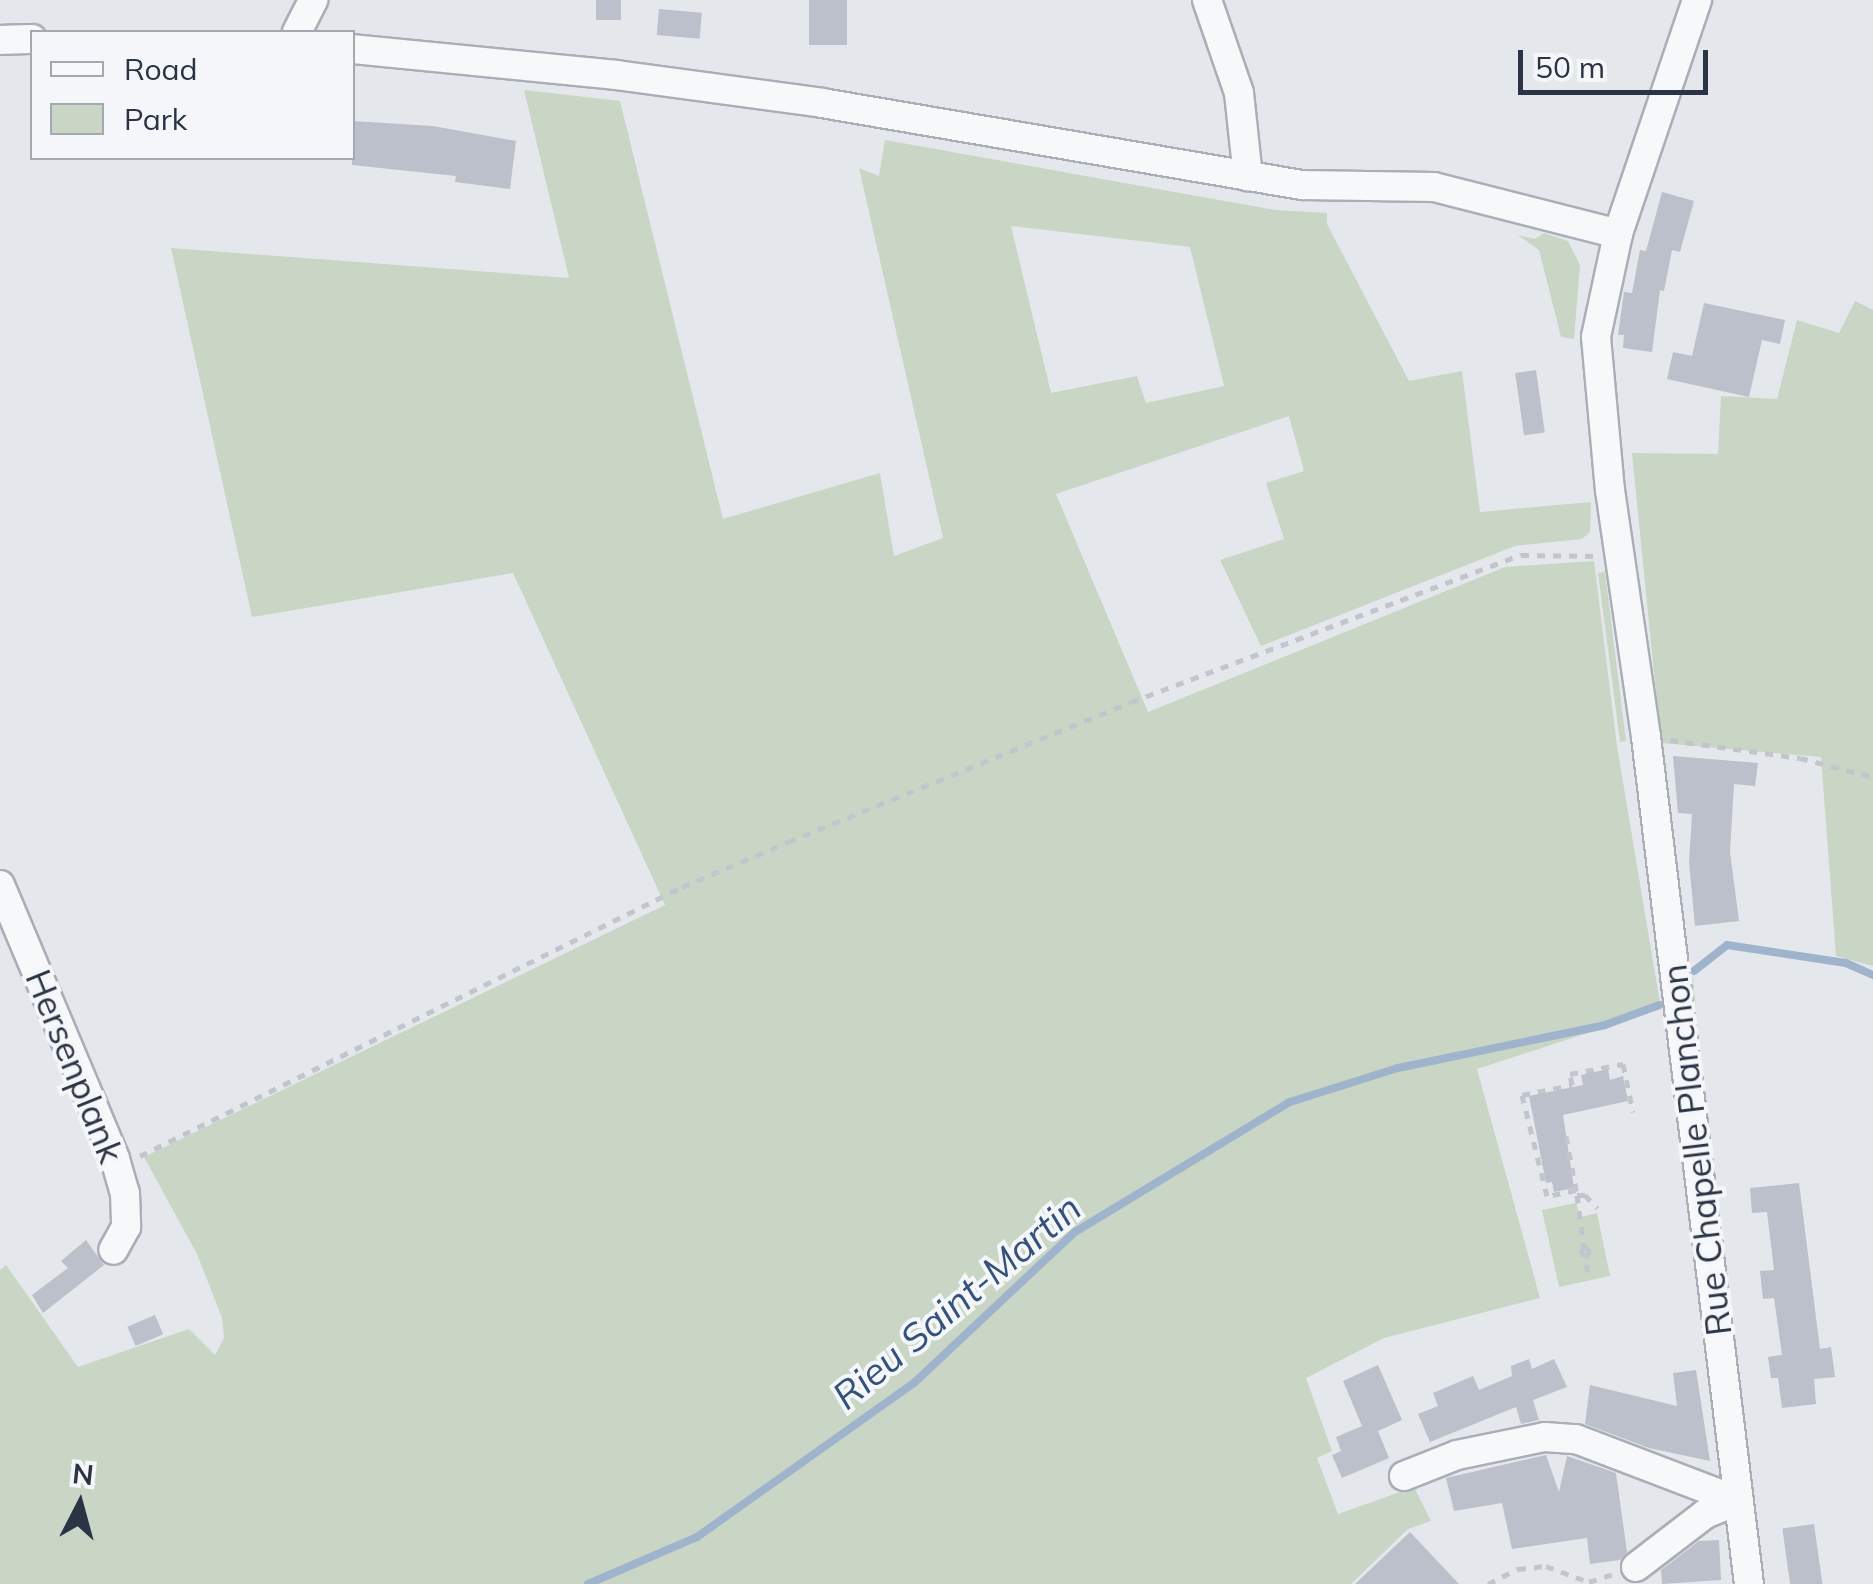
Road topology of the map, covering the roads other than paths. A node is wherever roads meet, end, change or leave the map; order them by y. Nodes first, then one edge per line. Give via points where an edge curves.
1 (313, 0) edge
2 (1207, 0) edge
3 (1697, 0) edge
4 (298, 30) edge
5 (30, 39) edge
6 (0, 40) edge
7 (355, 49) edge
8 (1248, 177) junction
9 (1618, 234) junction
10 (0, 885) edge
11 (113, 1250) dead end
12 (1404, 1476) dead end
13 (1738, 1500) junction
14 (1636, 1567) road end
15 (1749, 1584) edge

1 - 4 street
2 - 8 street via 1242,106
3 - 9 street, Rue Chapelle Planchon
5 - 6 street
7 - 8 street via 822,103
8 - 9 street via 1464,191
9 - 13 street, Rue Chapelle Planchon via 1596,337
10 - 11 street, Hersenplank via 115,1160 126,1227
12 - 13 street via 1457,1455 1576,1439
13 - 14 street via 1705,1514
13 - 15 street, Rue Chapelle Planchon

